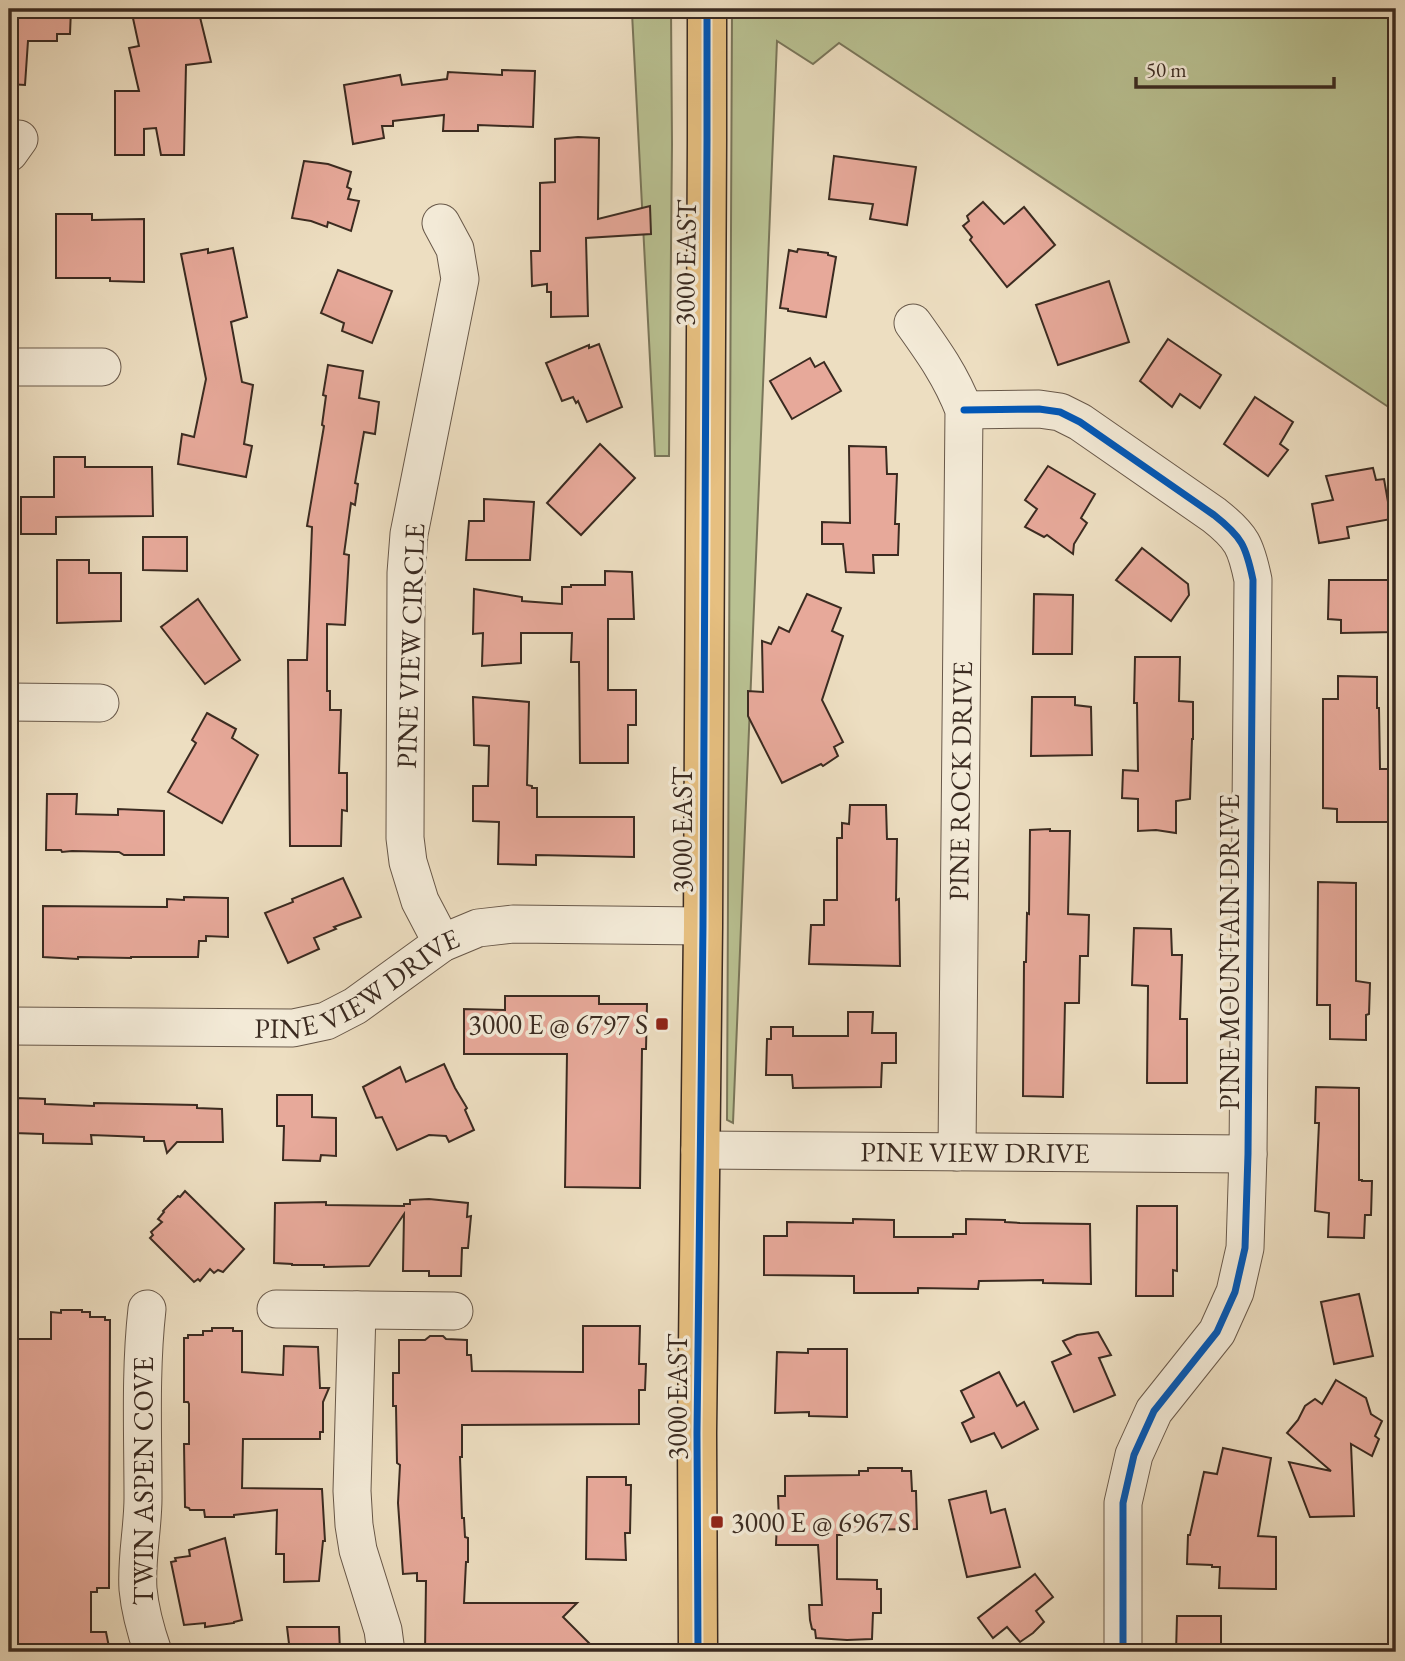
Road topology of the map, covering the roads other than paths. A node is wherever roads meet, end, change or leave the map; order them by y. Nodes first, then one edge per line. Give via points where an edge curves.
1 (707, 9) edge
2 (441, 223) dead end
3 (913, 323) dead end
4 (9, 367) edge
5 (102, 367) dead end
6 (964, 410) junction
7 (9, 702) edge
8 (100, 702) dead end
9 (703, 926) junction
10 (442, 943) junction
11 (9, 1026) edge
12 (700, 1150) junction
13 (957, 1152) junction
14 (1248, 1154) junction
15 (147, 1309) dead end
16 (276, 1309) dead end
17 (357, 1310) junction
18 (454, 1311) dead end
19 (153, 1652) edge
20 (386, 1652) edge
21 (698, 1652) edge
22 (1123, 1652) edge

1 - 9 main road, 3000 EAST
2 - 10 street, PINE VIEW CIRCLE via 455,249 460,279 409,534 405,838 420,901
3 - 6 street via 944,367
4 - 5 street
6 - 13 street, PINE ROCK DRIVE
6 - 14 street, PINE MOUNTAIN DRIVE via 1039,409 1080,422 1214,515 1234,531 1247,555 1253,580
7 - 8 street
9 - 10 street, PINE VIEW DRIVE via 513,924 478,928
9 - 12 main road, 3000 EAST
10 - 11 street, PINE VIEW DRIVE via 355,1006 326,1021 293,1028
12 - 13 street, PINE VIEW DRIVE
12 - 21 main road, 3000 EAST
13 - 14 street, PINE VIEW DRIVE
14 - 22 street, PINE MOUNTAIN DRIVE via 1245,1248 1235,1292 1217,1332 1154,1411 1134,1455 1123,1503
15 - 19 street, TWIN ASPEN COVE via 138,1589
16 - 17 street
17 - 18 street
17 - 20 street via 354,1525

